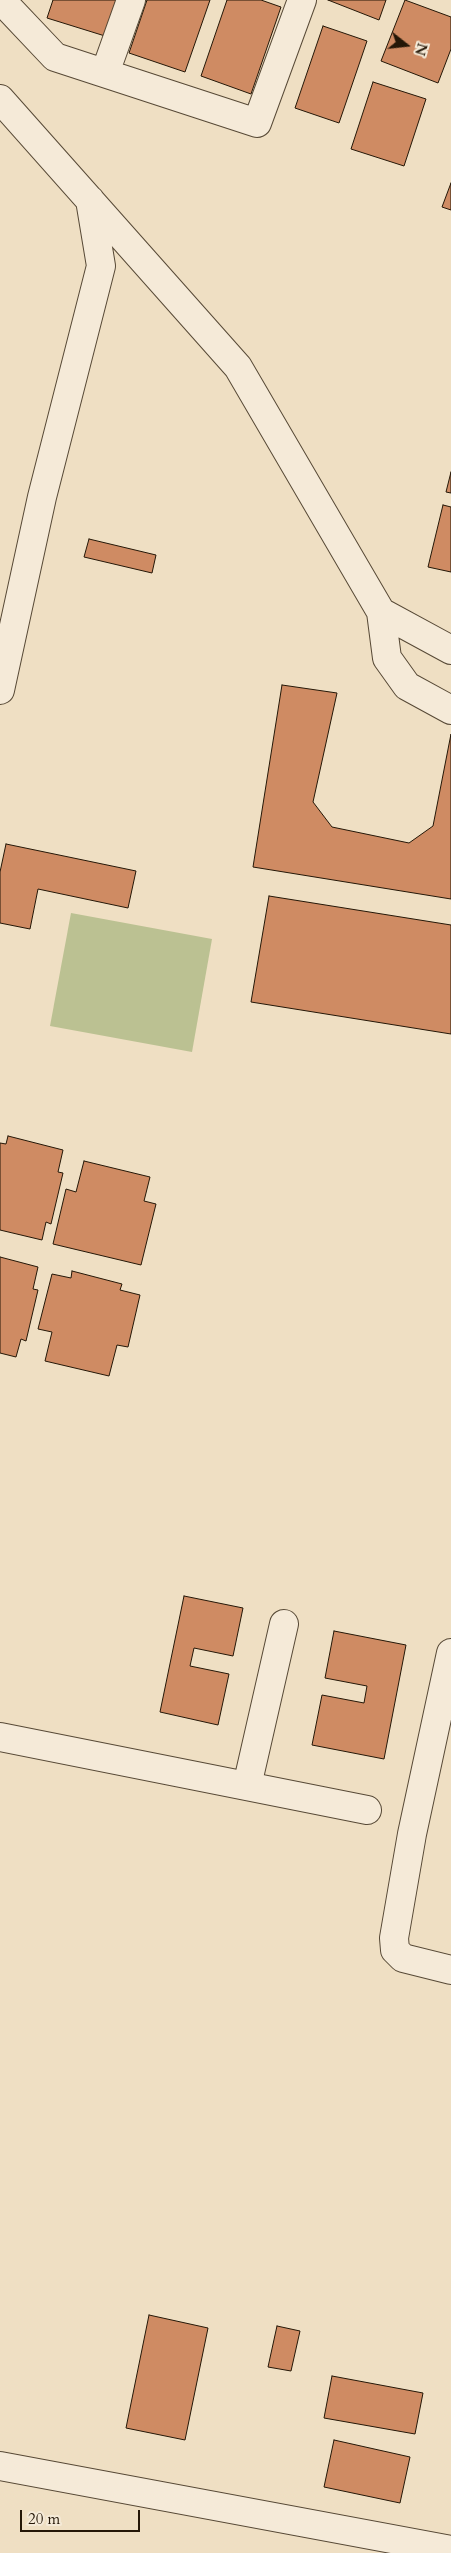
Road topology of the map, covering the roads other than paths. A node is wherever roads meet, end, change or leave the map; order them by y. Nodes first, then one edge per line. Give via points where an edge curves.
1 (1, 0) edge
2 (131, 0) edge
3 (302, 0) edge
4 (105, 73) junction
5 (0, 99) edge
6 (90, 200) junction
7 (381, 612) junction
8 (451, 650) edge
9 (0, 690) edge
10 (451, 710) edge
11 (284, 1624) dead end
12 (451, 1653) edge
13 (0, 1737) edge
14 (247, 1786) junction
15 (366, 1810) dead end
16 (451, 1970) edge
17 (0, 2466) edge
18 (451, 2550) edge

1 - 4 street via 55,57
2 - 4 street
3 - 4 street via 257,123
5 - 6 street
6 - 7 street via 238,367
6 - 9 street via 101,266 42,497
7 - 8 street
7 - 10 street via 387,658 407,686
11 - 14 street
12 - 16 street via 412,1834 394,1938 395,1950 403,1958
13 - 14 street
14 - 15 street
17 - 18 street

